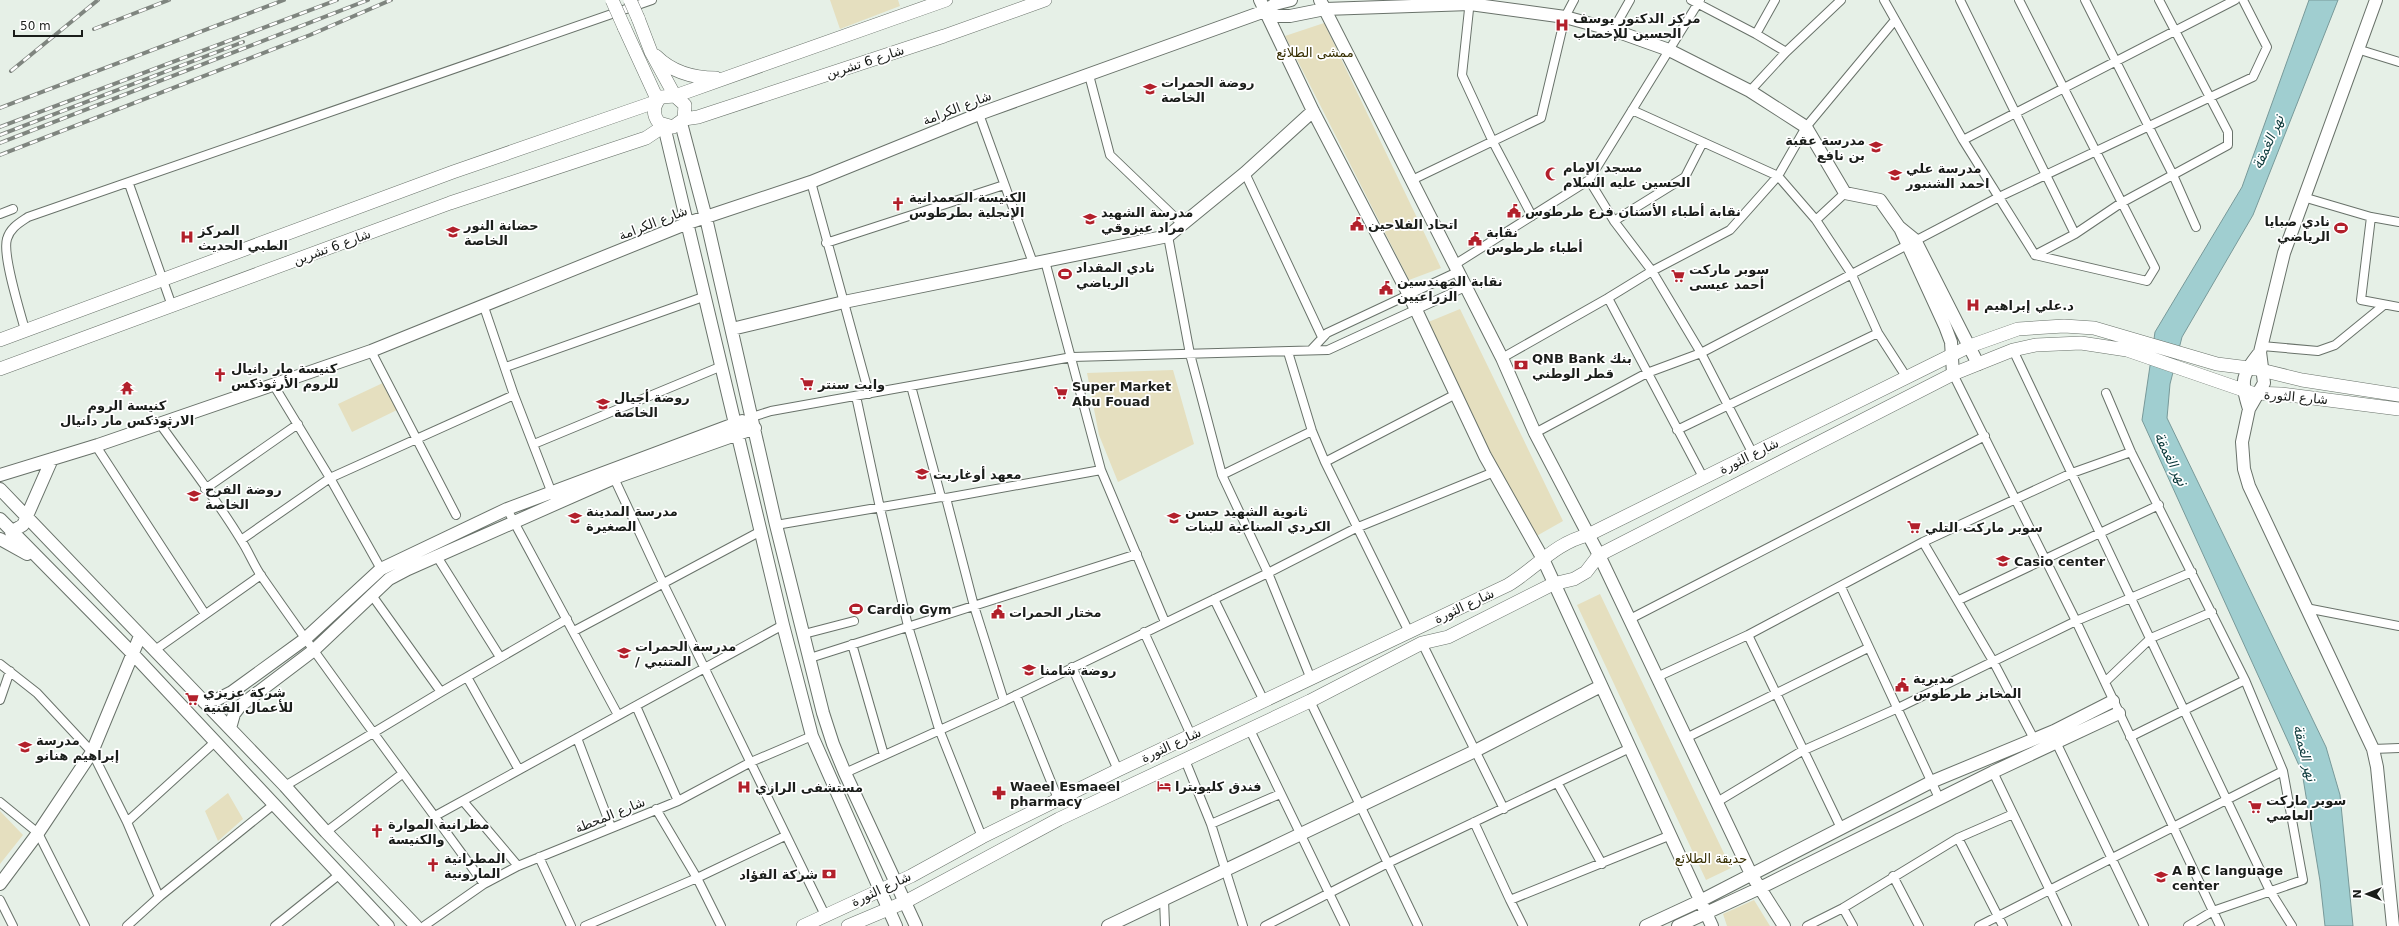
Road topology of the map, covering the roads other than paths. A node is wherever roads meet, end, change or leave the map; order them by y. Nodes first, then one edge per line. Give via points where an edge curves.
1 (612, 0) edge
2 (630, 0) edge
3 (652, 0) edge
4 (946, 0) edge
5 (1045, 0) edge
6 (1260, 0) edge
7 (1291, 0) edge
8 (1574, 0) edge
9 (1630, 0) edge
10 (1775, 0) edge
11 (1841, 0) edge
12 (1884, 0) edge
13 (1960, 0) edge
14 (2020, 0) edge
15 (2085, 0) edge
16 (2159, 0) edge
17 (2235, 0) edge
18 (2243, 0) edge
19 (2376, 0) edge
20 (1696, 1) edge
21 (1470, 2) edge
22 (1322, 4) edge
23 (1265, 11) junction
24 (1565, 17) junction
25 (1896, 20) junction
26 (1613, 30) junction
27 (2175, 32) junction
28 (1756, 34) junction
29 (2357, 49) junction
30 (1669, 50) junction
31 (652, 52) junction
32 (1786, 52) junction
33 (2116, 61) junction
34 (2399, 62) edge
35 (1089, 76) junction
36 (720, 78) junction
37 (2064, 88) junction
38 (1750, 91) junction
39 (675, 96) junction
40 (2211, 97) junction
41 (658, 101) junction
42 (1632, 110) junction
43 (1312, 111) junction
44 (2014, 113) junction
45 (979, 114) junction
46 (682, 121) junction
47 (664, 126) junction
48 (2149, 126) junction
49 (1806, 127) junction
50 (1964, 140) junction
51 (1493, 142) junction
52 (1703, 142) junction
53 (2096, 152) junction
54 (1244, 173) junction
55 (2047, 174) junction
56 (2173, 175) junction
57 (1778, 176) junction
58 (1412, 180) junction
59 (1589, 180) junction
60 (811, 182) junction
61 (129, 184) junction
62 (1004, 185) junction
63 (1845, 193) junction
64 (1999, 197) junction
65 (2303, 197) junction
66 (2121, 203) junction
67 (13, 208) dead end
68 (0, 214) edge
69 (1532, 216) junction
70 (2371, 217) junction
71 (706, 218) junction
72 (1816, 220) junction
73 (1614, 221) junction
74 (2399, 222) edge
75 (688, 223) junction
76 (1182, 224) junction
77 (2196, 227) dead end
78 (2075, 234) junction
79 (1168, 236) junction
80 (1910, 242) junction
81 (826, 243) junction
82 (2035, 255) junction
83 (1045, 261) junction
84 (1033, 263) junction
85 (1456, 269) junction
86 (1652, 271) junction
87 (1851, 273) junction
88 (164, 280) junction
89 (1465, 287) junction
90 (1409, 294) junction
91 (706, 296) junction
92 (1608, 298) junction
93 (844, 302) junction
94 (2384, 305) junction
95 (172, 306) junction
96 (484, 307) junction
97 (2399, 307) edge
98 (1416, 310) junction
99 (25, 330) junction
100 (732, 330) junction
101 (1878, 333) junction
102 (1322, 337) junction
103 (0, 340) edge
104 (2128, 344) junction
105 (1970, 346) junction
106 (1312, 349) junction
107 (2261, 349) junction
108 (2013, 350) junction
109 (371, 351) junction
110 (1288, 352) junction
111 (1701, 353) junction
112 (1190, 354) junction
113 (1952, 355) junction
114 (1072, 357) junction
115 (1502, 358) junction
116 (1978, 364) junction
117 (722, 366) junction
118 (506, 367) junction
119 (2248, 368) junction
120 (0, 369) edge
121 (2264, 370) junction
122 (1647, 373) junction
123 (1953, 374) junction
124 (1907, 378) junction
125 (273, 384) junction
126 (911, 386) junction
127 (2243, 391) junction
128 (2106, 393) dead end
129 (869, 394) junction
130 (1456, 394) junction
131 (2259, 394) junction
132 (514, 395) junction
133 (2399, 395) edge
134 (856, 396) junction
135 (1726, 405) junction
136 (2249, 409) junction
137 (2399, 409) edge
138 (753, 422) junction
139 (160, 424) junction
140 (298, 424) junction
141 (737, 428) junction
142 (1677, 430) junction
143 (1312, 431) junction
144 (1535, 433) junction
145 (1985, 436) junction
146 (417, 439) junction
147 (534, 444) junction
148 (96, 446) junction
149 (2131, 452) junction
150 (1753, 454) junction
151 (52, 459) junction
152 (1324, 462) junction
153 (1101, 470) junction
154 (1494, 472) junction
155 (2072, 473) junction
156 (0, 475) edge
157 (1222, 475) junction
158 (330, 478) junction
159 (614, 478) junction
160 (1704, 479) junction
161 (0, 489) edge
162 (205, 489) junction
163 (552, 492) junction
164 (944, 498) junction
165 (2015, 498) junction
166 (556, 505) junction
167 (2159, 505) junction
168 (880, 508) junction
169 (507, 509) junction
170 (456, 515) dead end
171 (26, 517) junction
172 (0, 519) edge
173 (513, 523) junction
174 (776, 525) junction
175 (1356, 528) junction
176 (760, 531) junction
177 (2100, 531) junction
178 (12, 532) junction
179 (1588, 535) junction
180 (0, 539) edge
181 (241, 540) junction
182 (1923, 542) junction
183 (1137, 554) junction
184 (436, 555) junction
185 (1599, 556) junction
186 (2044, 558) junction
187 (1543, 559) junction
188 (42, 562) junction
189 (381, 569) junction
190 (2192, 572) junction
191 (1268, 573) junction
192 (261, 575) junction
193 (663, 583) junction
194 (1553, 584) junction
195 (1841, 587) junction
196 (371, 594) junction
197 (2131, 597) junction
198 (1214, 599) junction
199 (1959, 600) junction
200 (974, 606) junction
201 (2306, 608) junction
202 (2212, 612) junction
203 (204, 614) junction
204 (567, 619) junction
205 (1630, 619) junction
206 (854, 621) dead end
207 (2076, 621) junction
208 (1165, 622) junction
209 (783, 625) junction
210 (908, 626) junction
211 (2399, 626) edge
212 (574, 631) junction
213 (1144, 632) junction
214 (1409, 632) junction
215 (804, 634) junction
216 (1748, 635) junction
217 (140, 636) junction
218 (2151, 638) junction
219 (305, 639) junction
220 (1422, 643) junction
221 (852, 644) junction
222 (1868, 648) junction
223 (155, 650) junction
224 (314, 650) junction
225 (132, 653) junction
226 (500, 657) junction
227 (810, 658) junction
228 (1993, 661) junction
229 (0, 664) edge
230 (1072, 667) junction
231 (704, 668) junction
232 (10, 671) junction
233 (467, 676) junction
234 (1657, 677) junction
235 (1311, 679) junction
236 (2245, 680) junction
237 (2105, 682) junction
238 (1601, 686) junction
239 (441, 692) junction
240 (1777, 694) junction
241 (1016, 695) junction
242 (0, 700) edge
243 (1004, 701) junction
244 (1310, 701) junction
245 (2113, 701) junction
246 (204, 702) junction
247 (1264, 702) junction
248 (636, 706) junction
249 (1898, 708) junction
250 (2183, 709) junction
251 (2119, 713) junction
252 (618, 715) junction
253 (230, 728) junction
254 (939, 729) junction
255 (1250, 730) junction
256 (374, 732) junction
257 (1191, 735) junction
258 (812, 736) junction
259 (2130, 737) junction
260 (577, 738) junction
261 (1686, 738) junction
262 (2034, 739) junction
263 (216, 740) junction
264 (2056, 742) junction
265 (1630, 748) junction
266 (2399, 748) edge
267 (2373, 749) junction
268 (1475, 750) junction
269 (1802, 751) junction
270 (92, 752) junction
271 (884, 755) junction
272 (1185, 760) junction
273 (751, 762) junction
274 (519, 770) junction
275 (1118, 770) junction
276 (2283, 771) junction
277 (1993, 772) junction
278 (402, 774) junction
279 (845, 774) junction
280 (1931, 782) junction
281 (1558, 784) junction
282 (285, 786) junction
283 (1280, 794) junction
284 (1939, 798) junction
285 (1058, 799) junction
286 (2228, 799) junction
287 (463, 801) junction
288 (678, 801) junction
289 (0, 802) edge
290 (1717, 802) junction
291 (1361, 804) junction
292 (274, 805) junction
293 (656, 809) junction
294 (1504, 809) junction
295 (2013, 814) junction
296 (435, 816) junction
297 (127, 822) junction
298 (1474, 822) junction
299 (1211, 824) junction
300 (2173, 825) junction
301 (612, 827) junction
302 (1841, 828) junction
303 (326, 832) junction
304 (38, 833) junction
305 (1300, 834) junction
306 (1671, 835) junction
307 (785, 836) junction
308 (982, 837) junction
309 (1958, 838) junction
310 (539, 857) junction
311 (2111, 859) junction
312 (1388, 863) junction
313 (1602, 864) junction
314 (518, 866) junction
315 (1227, 870) junction
316 (340, 874) junction
317 (1751, 874) junction
318 (1893, 876) junction
319 (697, 878) junction
320 (896, 883) junction
321 (0, 884) edge
322 (484, 884) junction
323 (1760, 888) junction
324 (2048, 889) junction
325 (879, 890) junction
326 (2270, 891) junction
327 (1328, 893) junction
328 (159, 897) junction
329 (1164, 899) junction
330 (0, 900) edge
331 (1510, 900) junction
332 (1702, 900) junction
333 (905, 902) junction
334 (1843, 908) junction
335 (888, 910) junction
336 (2213, 911) junction
337 (1707, 913) junction
338 (825, 915) junction
339 (1997, 917) junction
340 (13, 926) edge
341 (85, 926) edge
342 (127, 926) edge
343 (275, 926) edge
344 (388, 926) edge
345 (416, 926) edge
346 (424, 926) edge
347 (571, 926) edge
348 (585, 926) edge
349 (721, 926) edge
350 (803, 926) edge
351 (848, 926) edge
352 (896, 926) edge
353 (916, 926) edge
354 (1108, 926) edge
355 (1165, 926) edge
356 (1243, 926) edge
357 (1265, 926) edge
358 (1345, 926) edge
359 (1418, 926) edge
360 (1523, 926) edge
361 (1646, 926) edge
362 (1678, 926) edge
363 (1712, 926) edge
364 (1784, 926) edge
365 (1808, 926) edge
366 (1853, 926) edge
367 (1919, 926) edge
368 (1979, 926) edge
369 (2003, 926) edge
370 (2067, 926) edge
371 (2144, 926) edge
372 (2188, 926) edge
373 (2220, 926) edge
374 (2292, 926) edge
375 (2393, 926) edge

1 - 41 main road, bridge
2 - 31 main road, bridge
3 - 61 street
4 - 36 main road
5 - 46 main road, شارع 6 تشرين via 944,36
6 - 23 street
7 - 23 street, شارع الكرامة via 1275,4
8 - 24 street
9 - 26 street
10 - 28 street
11 - 32 street
12 - 25 street
13 - 44 street
14 - 37 street
15 - 33 street
16 - 27 street
17 - 27 street
18 - 40 street via 2267,47 2253,77
19 - 29 street
20 - 28 street
20 - 30 street
21 - 22 street
21 - 24 street
21 - 51 street via 1462,75
22 - 23 street via 1290,16 1277,16
22 - 58 street
23 - 35 street, شارع الكرامة
23 - 43 street
24 - 26 street
24 - 51 street via 1541,118
25 - 49 street
25 - 50 street
26 - 30 street
27 - 33 street
27 - 40 street
28 - 32 street
29 - 34 street
29 - 65 street
30 - 38 street
30 - 42 street
31 - 36 main road via 665,64 682,72 700,77
31 - 39 main road
32 - 38 street
33 - 37 street
33 - 48 street
35 - 45 street, شارع الكرامة
35 - 76 street via 1110,155
36 - 39 main road
37 - 44 street
37 - 53 street
38 - 49 street
39 - 41 main road via 666,95
39 - 46 main road via 685,105
40 - 48 street
40 - 56 street via 2228,132 2228,145
41 - 47 main road via 654,115
41 - 88 main road via 453,172
42 - 52 street
42 - 59 street
43 - 54 street
43 - 90 street
44 - 50 street
44 - 55 street
45 - 60 street, شارع الكرامة
45 - 62 street
46 - 47 main road via 673,127
46 - 71 street
47 - 75 street
47 - 95 main road, شارع 6 تشرين via 646,138 450,203
48 - 53 street
48 - 56 street
49 - 57 street
49 - 63 street
50 - 64 street
51 - 58 street
51 - 69 street
52 - 57 street
52 - 73 street via 1685,177
53 - 55 street
53 - 66 street
54 - 76 street
54 - 102 street
55 - 64 street
55 - 78 street
56 - 66 street
56 - 77 street
57 - 72 street
57 - 86 street via 1730,230
58 - 85 street
59 - 69 street
59 - 73 street
60 - 71 street, شارع الكرامة
60 - 81 street
61 - 88 street
61 - 99 street via 28,217 12,228 6,239 6,253
62 - 81 street
62 - 84 street
63 - 72 street
63 - 80 street via 1880,200
64 - 80 street
64 - 82 street
65 - 70 street
65 - 107 street via 2284,253
66 - 78 street
66 - 82 street via 2155,268 2147,280
67 - 68 street
69 - 85 street
70 - 74 street
70 - 94 street via 2361,300
71 - 75 street, شارع الكرامة
71 - 100 street
72 - 87 street
73 - 86 street
75 - 91 street
75 - 96 street, شارع الكرامة
76 - 79 street
78 - 82 street
79 - 83 street
79 - 112 street
80 - 87 street
80 - 105 street
80 - 113 street via 1945,326
81 - 93 street
83 - 84 street
83 - 114 street
84 - 93 street
85 - 89 street
85 - 90 street
86 - 92 street
86 - 111 street
87 - 101 street
87 - 111 street
88 - 95 street
88 - 99 main road
89 - 98 street
89 - 115 street
90 - 98 street
90 - 102 street
91 - 117 street
91 - 118 street
92 - 115 street
92 - 122 street
93 - 100 street
93 - 129 street
94 - 97 street
94 - 107 street via 2335,345 2318,351
95 - 120 main road, شارع 6 تشرين
96 - 109 street, شارع الكرامة
96 - 118 street
98 - 106 street via 1333,348
98 - 130 street
99 - 103 main road
100 - 138 street
101 - 124 street
101 - 135 street
102 - 106 street
104 - 105 main road, شارع الثورة via 2094,328 2049,326 2018,329
104 - 108 main road, شارع الثورة via 2056,343
104 - 119 main road, شارع الثورة
104 - 127 main road, شارع الثورة
105 - 113 main road, شارع الثورة
105 - 116 street
106 - 110 street
107 - 119 street
107 - 121 street
108 - 116 main road, شارع الثورة
108 - 155 street
109 - 125 street, شارع الكرامة
109 - 146 street
110 - 112 street
110 - 143 street
111 - 122 street
111 - 135 street
112 - 114 street
112 - 157 street
113 - 123 street
113 - 124 main road, شارع الثورة
114 - 126 street
114 - 153 street
115 - 144 street
116 - 123 main road, شارع الثورة
117 - 141 street
117 - 147 street
118 - 132 street
119 - 121 main road, شارع الثورة
119 - 127 street via 2243,379
121 - 131 street via 2264,384
121 - 133 main road, شارع الثورة via 2302,380
122 - 142 street
122 - 144 street
123 - 145 street
123 - 185 main road, شارع الثورة
124 - 150 main road, شارع الثورة
125 - 139 street, شارع الكرامة
125 - 140 street
126 - 129 street
126 - 164 street
127 - 131 main road, شارع الثورة
127 - 136 street
128 - 149 street
129 - 134 street
130 - 152 street
130 - 154 street
131 - 136 street
131 - 137 main road, شارع الثورة via 2281,394
132 - 146 street
132 - 147 street
134 - 138 street
134 - 168 street
135 - 142 street
135 - 150 street
136 - 201 street via 2242,451 2246,478
138 - 141 street
138 - 174 street
139 - 148 street, شارع الكرامة
139 - 162 street
140 - 158 street
140 - 162 street
141 - 159 street
141 - 163 street
141 - 176 street
142 - 160 street
143 - 152 street
143 - 157 street
144 - 179 street
145 - 165 street
145 - 205 street
146 - 158 street
146 - 170 street
147 - 163 street
148 - 151 street, شارع الكرامة
148 - 203 street
149 - 155 street
149 - 167 street
150 - 160 main road, شارع الثورة
151 - 156 street, شارع الكرامة
151 - 171 street
152 - 175 street
153 - 164 street
153 - 183 street
154 - 175 street
154 - 187 street
155 - 165 street
155 - 177 street
157 - 191 street
158 - 181 street
158 - 189 street
159 - 166 street
159 - 193 street
160 - 179 main road, شارع الثورة
161 - 171 street
162 - 181 street
163 - 166 street
163 - 169 street
164 - 168 street
164 - 200 street
165 - 182 street
165 - 186 street
166 - 173 street
167 - 177 street
167 - 190 street
168 - 174 street
168 - 210 street
169 - 173 street
169 - 189 street
171 - 178 street via 20,528
171 - 217 street
172 - 178 street
173 - 184 street
173 - 204 street
174 - 215 street
175 - 191 street
175 - 214 street
176 - 193 street
176 - 209 street
177 - 186 street
177 - 197 street
178 - 188 street
179 - 185 street
179 - 187 main road, شارع الثورة via 1564,543
180 - 188 street
181 - 192 street
182 - 195 street
182 - 199 street
183 - 200 street
183 - 208 street
184 - 196 street via 390,579
184 - 226 street
185 - 194 main road, شارع الثورة via 1580,576 1567,582
185 - 205 street
186 - 199 street
186 - 207 street
187 - 194 street
187 - 214 main road, شارع الثورة via 1508,585
188 - 225 street
189 - 219 street
190 - 197 street
190 - 202 street
191 - 198 street
191 - 235 street
192 - 203 street
192 - 219 street
193 - 212 street
193 - 231 street
194 - 220 main road, شارع الثورة via 1448,637
194 - 238 street
195 - 216 street
195 - 222 street
196 - 224 street
196 - 239 street
197 - 207 street
197 - 218 street
198 - 208 street
198 - 247 street
199 - 228 street
200 - 210 street
200 - 243 street
201 - 211 street
201 - 267 street
202 - 218 street
202 - 236 street
203 - 223 street
204 - 212 street
204 - 226 street
205 - 234 street
206 - 215 street
207 - 228 street
207 - 237 street
208 - 213 street
209 - 231 street
209 - 258 street
210 - 221 street
210 - 254 street
212 - 252 street
213 - 230 street
213 - 257 street
214 - 235 main road, شارع الثورة
215 - 227 street
216 - 234 street
216 - 240 street
217 - 223 street
217 - 225 street
218 - 237 street
218 - 250 street
219 - 224 street
219 - 246 street via 232,692
220 - 244 main road, شارع الثورة
220 - 268 street
221 - 227 street
221 - 271 street
222 - 240 street
222 - 249 street
223 - 246 street
224 - 253 street via 240,706 234,714
224 - 256 street
225 - 263 street
225 - 270 street
226 - 233 street
227 - 279 street via 831,738
228 - 249 street
228 - 262 street
229 - 232 street
230 - 241 street
230 - 275 street
231 - 248 street
231 - 273 street
232 - 242 street
232 - 270 street via 37,693
233 - 239 street
233 - 274 street
234 - 261 street
235 - 247 main road, شارع الثورة
236 - 250 street
236 - 276 street
237 - 245 street
238 - 265 street
238 - 268 street
239 - 256 street
240 - 261 street
240 - 269 street
241 - 243 street
241 - 285 street
243 - 254 street
244 - 255 main road, شارع الثورة
244 - 291 street
245 - 251 street
245 - 262 street
246 - 253 street
247 - 257 main road, شارع الثورة
248 - 252 street
248 - 288 street
249 - 269 street
249 - 280 street
250 - 259 street
250 - 286 street
251 - 259 street
251 - 264 street
252 - 260 street
253 - 282 street
254 - 271 street
254 - 308 street
255 - 272 main road, شارع الثورة
255 - 283 street
256 - 278 street
256 - 282 street
257 - 275 main road, شارع الثورة
258 - 273 street, شارع المحطة
258 - 325 street
259 - 300 street
260 - 274 street
260 - 301 street
261 - 290 street
262 - 280 street
263 - 292 street
263 - 297 street
264 - 277 street
264 - 311 street
265 - 281 street
265 - 306 street
266 - 267 street
267 - 375 street
268 - 291 street
268 - 294 street
269 - 290 street
269 - 302 street
270 - 297 street
270 - 304 street
271 - 279 street
272 - 299 street
272 - 333 main road, شارع الثورة via 1059,819
273 - 288 street, شارع المحطة
273 - 307 street
274 - 287 street
275 - 285 main road, شارع الثورة
276 - 286 street
276 - 326 street via 2303,880
277 - 284 street
277 - 295 street
278 - 296 street
278 - 303 street
279 - 320 street
280 - 284 street
280 - 302 street
281 - 294 street
281 - 313 street
282 - 303 street
283 - 299 street
283 - 305 street
284 - 323 street
285 - 308 main road, شارع الثورة
286 - 300 street
286 - 326 street
287 - 296 street
287 - 314 street
288 - 293 street, شارع المحطة
289 - 304 street
290 - 317 street
291 - 305 street
291 - 312 street
292 - 316 street
292 - 328 street
293 - 301 street, شارع المحطة
293 - 319 street
294 - 298 street
295 - 309 street
295 - 324 street
296 - 322 street
297 - 328 street
298 - 312 street
298 - 331 street
299 - 315 street
300 - 311 street
300 - 336 street
301 - 310 street, شارع المحطة
302 - 317 street
303 - 345 street
304 - 321 street
304 - 341 street
305 - 315 street
305 - 327 street
306 - 313 street
306 - 332 street
307 - 319 street
307 - 338 street
308 - 320 main road, شارع الثورة
309 - 318 street
309 - 339 street
310 - 314 street, شارع المحطة
310 - 347 street
311 - 324 street
311 - 371 street
312 - 327 street
312 - 359 street
313 - 331 street
314 - 322 street, شارع المحطة
315 - 329 street
315 - 356 street
316 - 343 street
316 - 344 street
317 - 323 street
317 - 332 street
318 - 334 street
318 - 367 street
319 - 348 street
319 - 349 street
320 - 325 main road, شارع الثورة
320 - 333 street
322 - 346 street, شارع المحطة
323 - 337 street
323 - 364 street
324 - 339 street
324 - 370 street
325 - 335 street
325 - 338 main road, شارع الثورة
326 - 336 street
326 - 374 street
327 - 357 street
327 - 358 street
328 - 342 street
329 - 354 street
329 - 355 street
330 - 340 street
331 - 360 street
332 - 337 street
332 - 361 street
333 - 335 main road, شارع الثورة
333 - 353 street
334 - 365 street
334 - 366 street
335 - 351 main road, شارع الثورة
335 - 352 street
336 - 372 street
336 - 373 street
337 - 362 street
337 - 363 street
338 - 350 main road, شارع الثورة
339 - 368 street
339 - 369 street

